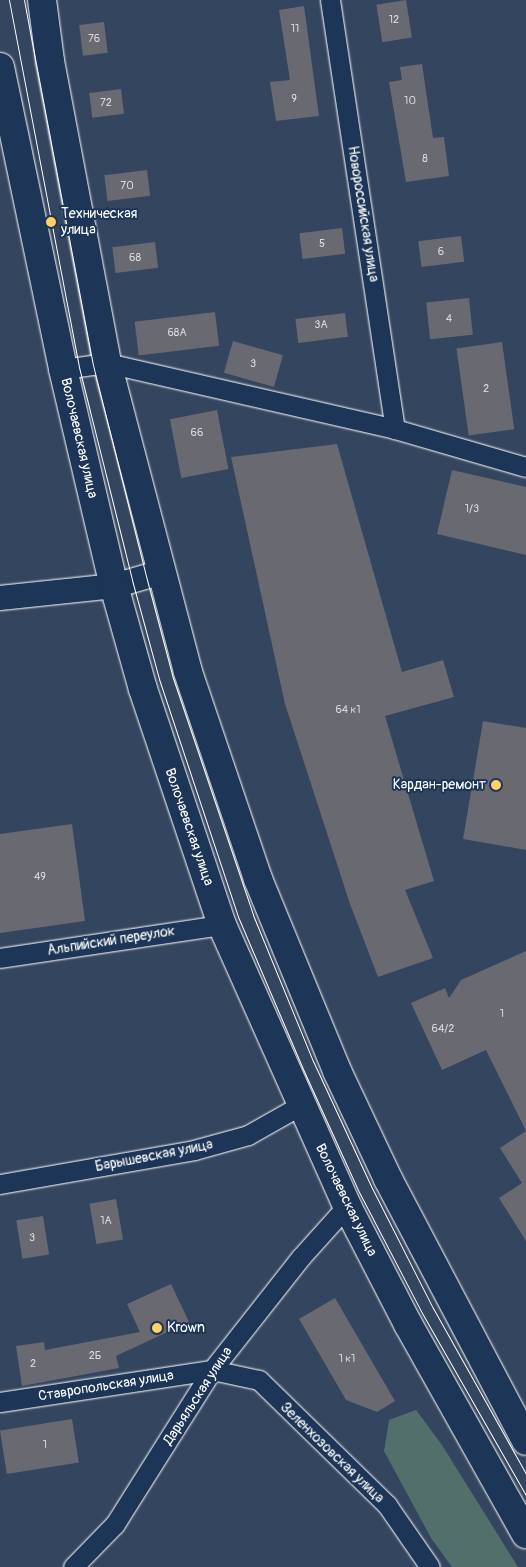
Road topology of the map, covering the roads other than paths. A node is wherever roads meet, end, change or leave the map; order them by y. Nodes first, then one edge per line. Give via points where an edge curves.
1 (42, 0) edge
2 (330, 0) edge
3 (0, 67) edge
4 (107, 363) junction
5 (62, 368) junction
6 (395, 429) junction
7 (526, 467) edge
8 (162, 572) junction
9 (114, 586) junction
10 (0, 598) edge
11 (222, 925) junction
12 (0, 958) edge
13 (301, 1106) junction
14 (0, 1184) edge
15 (347, 1206) junction
16 (212, 1370) junction
17 (0, 1402) edge
18 (526, 1441) edge
19 (526, 1534) edge
20 (73, 1567) edge
21 (430, 1567) edge

1 - 4 main road via 50,61
2 - 6 street, Новороссийская улица
3 - 5 main road, Волочаевская улица
4 - 5 street
4 - 6 street
4 - 8 main road
5 - 9 main road, Волочаевская улица
6 - 7 street
8 - 9 street
8 - 18 main road via 188,672 258,879 337,1071 388,1179
9 - 10 street
9 - 11 main road, Волочаевская улица via 143,689
11 - 12 street, Альпийский переулок
11 - 13 main road, Волочаевская улица
13 - 14 street, Барышевская улица via 248,1135 194,1150
13 - 15 main road, Волочаевская улица
15 - 16 street, Дарьяльская улица via 300,1257
15 - 19 main road, Волочаевская улица via 408,1324
16 - 17 street, Ставропольская улица
16 - 20 street, Дарьяльская улица via 115,1524
16 - 21 street, Зеленхозовская улица via 259,1380 386,1505

